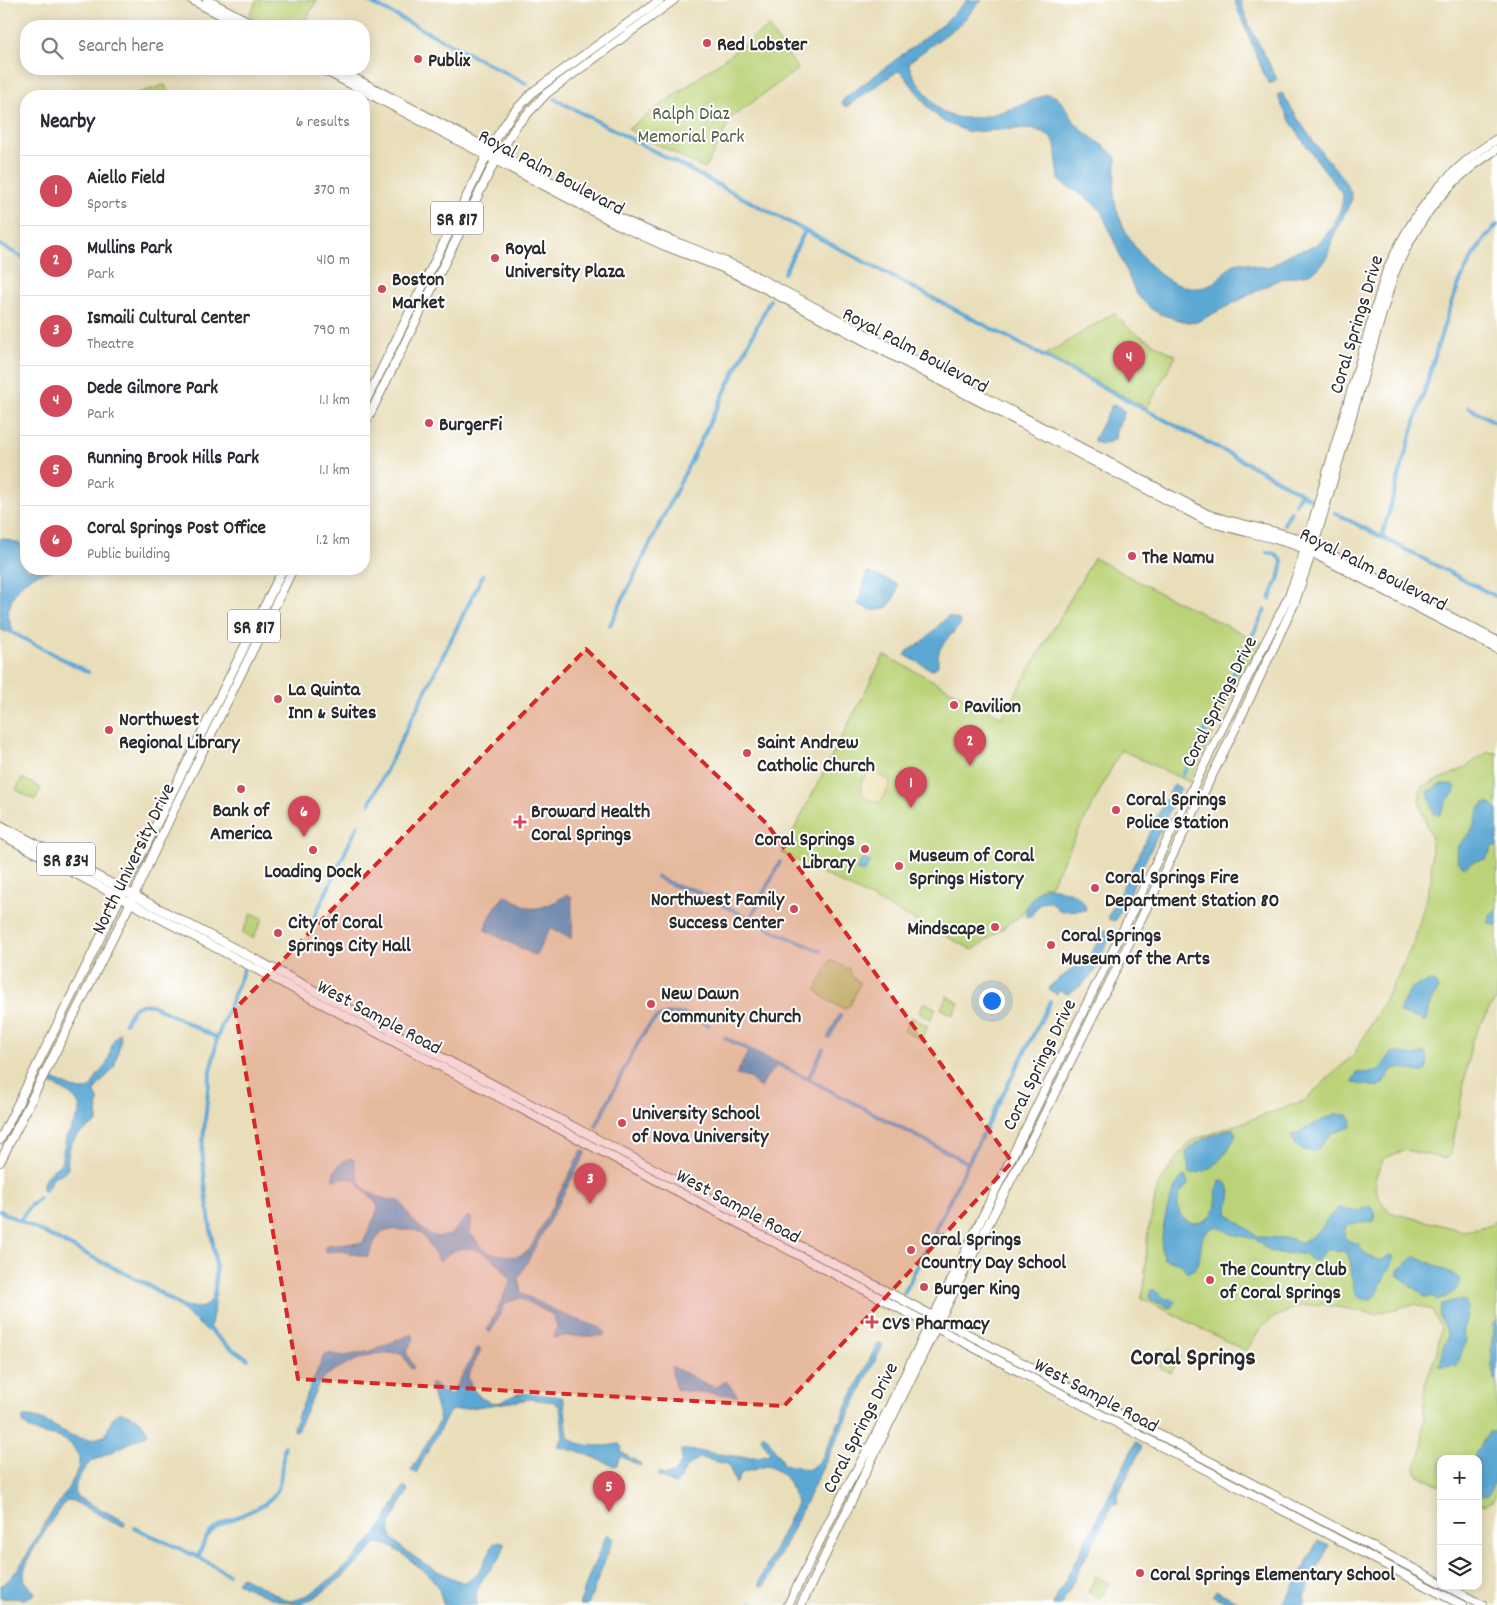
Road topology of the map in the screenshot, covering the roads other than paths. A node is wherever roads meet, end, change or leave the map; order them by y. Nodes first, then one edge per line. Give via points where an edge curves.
1 (192, 0) edge
2 (207, 0) edge
3 (660, 0) edge
4 (674, 0) edge
5 (230, 20) edge
6 (245, 20) edge
7 (590, 50) junction
8 (582, 68) junction
9 (334, 75) edge
10 (348, 75) edge
11 (364, 90) edge
12 (370, 93) edge
13 (1497, 139) edge
14 (1497, 149) edge
15 (489, 152) junction
16 (497, 157) junction
17 (556, 192) junction
18 (572, 192) junction
19 (411, 322) junction
20 (370, 394) edge
21 (370, 414) edge
22 (1309, 547) junction
23 (280, 575) edge
24 (290, 575) edge
25 (277, 581) junction
26 (267, 601) junction
27 (272, 612) junction
28 (260, 634) junction
29 (1497, 641) edge
30 (1497, 650) edge
31 (177, 784) junction
32 (182, 793) junction
33 (177, 803) junction
34 (3, 828) edge
35 (0, 834) edge
36 (124, 890) junction
37 (134, 895) junction
38 (120, 898) junction
39 (130, 904) junction
40 (221, 951) junction
41 (256, 960) junction
42 (437, 1060) junction
43 (36, 1066) junction
44 (45, 1071) junction
45 (32, 1075) junction
46 (41, 1080) junction
47 (0, 1140) edge
48 (0, 1162) edge
49 (727, 1217) junction
50 (754, 1221) junction
51 (750, 1229) junction
52 (775, 1232) junction
53 (937, 1317) junction
54 (932, 1327) junction
55 (1437, 1581) edge
56 (1454, 1590) edge
57 (788, 1605) edge
58 (801, 1605) edge
59 (1462, 1605) edge
60 (1482, 1605) edge

1 - 5 main road
2 - 6 main road
3 - 7 main road, SR 817
4 - 8 main road, SR 817
7 - 8 main road via 590,57
7 - 15 main road, SR 817 via 524,100 506,121
8 - 16 main road, SR 817 via 547,93 529,111
9 - 11 main road, Royal Palm Boulevard
10 - 15 main road, Royal Palm Boulevard
12 - 15 main road, Royal Palm Boulevard
13 - 22 main road, Coral Springs Drive via 1450,174 1418,213 1395,252
14 - 22 main road, Coral Springs Drive via 1457,179 1435,202 1402,256
15 - 16 main road, Royal Palm Boulevard
15 - 19 main road, SR 817 via 416,301
16 - 17 main road, Royal Palm Boulevard
16 - 18 main road, Royal Palm Boulevard
16 - 19 main road, SR 817
17 - 18 main road
17 - 22 main road, Royal Palm Boulevard via 644,237 753,282 1205,520
18 - 22 main road, Royal Palm Boulevard via 647,231 742,269 1207,514 1280,532
19 - 20 main road, SR 817
19 - 21 main road, SR 817 via 404,344
22 - 29 main road, Royal Palm Boulevard
22 - 30 main road, Royal Palm Boulevard
22 - 53 main road, Coral Springs Drive via 1288,598
22 - 53 main road, Coral Springs Drive via 1295,602 1239,721 1041,1121
23 - 25 main road, North University Drive / SR 817
24 - 27 main road, North University Drive / SR 817
25 - 26 main road, North University Drive / SR 817
25 - 27 main road via 271,602
26 - 28 main road via 268,612
26 - 31 main road, North University Drive / SR 817
27 - 28 main road, North University Drive / SR 817
28 - 32 main road, North University Drive / SR 817
31 - 32 main road
31 - 33 main road
31 - 36 main road, North University Drive / SR 817
32 - 33 main road, North University Drive / SR 817
33 - 37 main road, North University Drive / SR 817
34 - 36 main road, West Sample Road / SR 834
35 - 38 main road, West Sample Road / SR 834
36 - 37 main road, West Sample Road
36 - 38 main road, North University Drive
37 - 39 main road, North University Drive / SR 817
37 - 41 main road, West Sample Road
38 - 39 main road, West Sample Road / SR 834
38 - 43 main road, North University Drive
39 - 40 main road, West Sample Road
39 - 44 main road, North University Drive
40 - 41 main road
40 - 42 main road, West Sample Road via 416,1054
41 - 42 main road, West Sample Road
42 - 49 main road, West Sample Road
42 - 50 main road, West Sample Road via 479,1077
43 - 44 main road
43 - 45 main road, North University Drive
44 - 46 main road, North University Drive
45 - 46 main road
45 - 47 main road, North University Drive
46 - 48 main road, North University Drive
49 - 50 main road via 748,1224
49 - 51 main road, West Sample Road
50 - 52 main road, West Sample Road
51 - 52 main road
51 - 54 main road, West Sample Road
52 - 53 main road, West Sample Road
53 - 54 main road, Coral Springs Drive
53 - 55 main road, West Sample Road
54 - 57 main road, Coral Springs Drive
54 - 58 main road, Coral Springs Drive
54 - 59 main road, West Sample Road
56 - 60 main road

